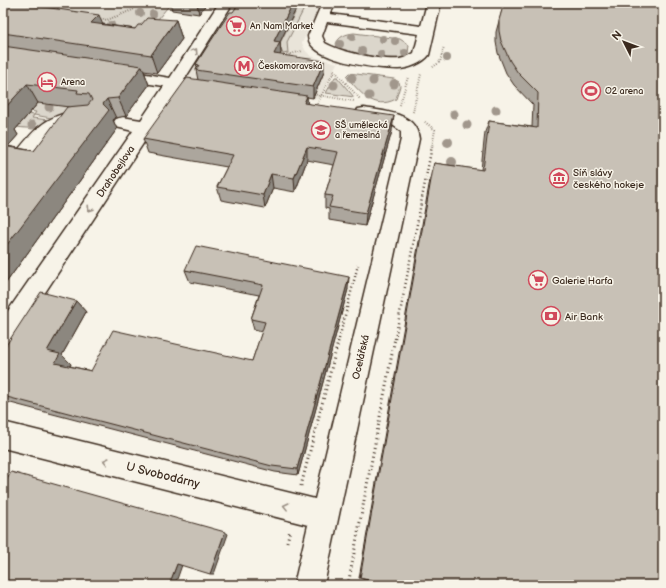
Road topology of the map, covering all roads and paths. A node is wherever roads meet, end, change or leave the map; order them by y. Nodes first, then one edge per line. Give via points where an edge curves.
1 (226, 3) edge
2 (329, 3) edge
3 (434, 3) edge
4 (135, 9) dead end
5 (323, 17) junction
6 (95, 18) edge
7 (427, 31) junction
8 (302, 51) dead end
9 (284, 56) edge
10 (332, 68) dead end
11 (422, 71) dead end
12 (102, 72) edge
13 (336, 72) junction
14 (404, 75) dead end
15 (174, 83) junction
16 (226, 91) edge
17 (315, 98) junction
18 (407, 117) junction
19 (92, 118) edge
20 (122, 123) dead end
21 (145, 127) junction
22 (21, 158) edge
23 (426, 173) dead end
24 (358, 264) dead end
25 (3, 337) edge
26 (3, 435) edge
27 (296, 508) junction
28 (324, 515) junction
29 (287, 542) dead end
30 (309, 585) edge
31 (348, 585) edge

15 -> 1 street, Drahobejlova
2 - 5 street
3 - 7 street
4 - 6 path via 107,20
5 - 7 street
5 - 7 street via 315,34 315,40 322,49 330,53 398,64 421,55
8 - 9 path
10 - 13 path
11 - 18 path
12 - 15 street
13 - 17 path
13 - 17 path via 363,102
14 - 18 path via 408,76
15 - 16 street
15 - 21 street, Drahobejlova
17 - 18 street via 401,122
18 - 28 street, Ocelářská via 409,144
19 - 22 street via 74,116 56,121 40,135
20 - 21 street
21 -> 25 street, Drahobejlova
23 - 31 path
24 - 27 path
27 -> 26 street, U Svobodárny
27 - 28 street, U Svobodárny
27 - 29 path
28 - 30 street, Ocelářská

